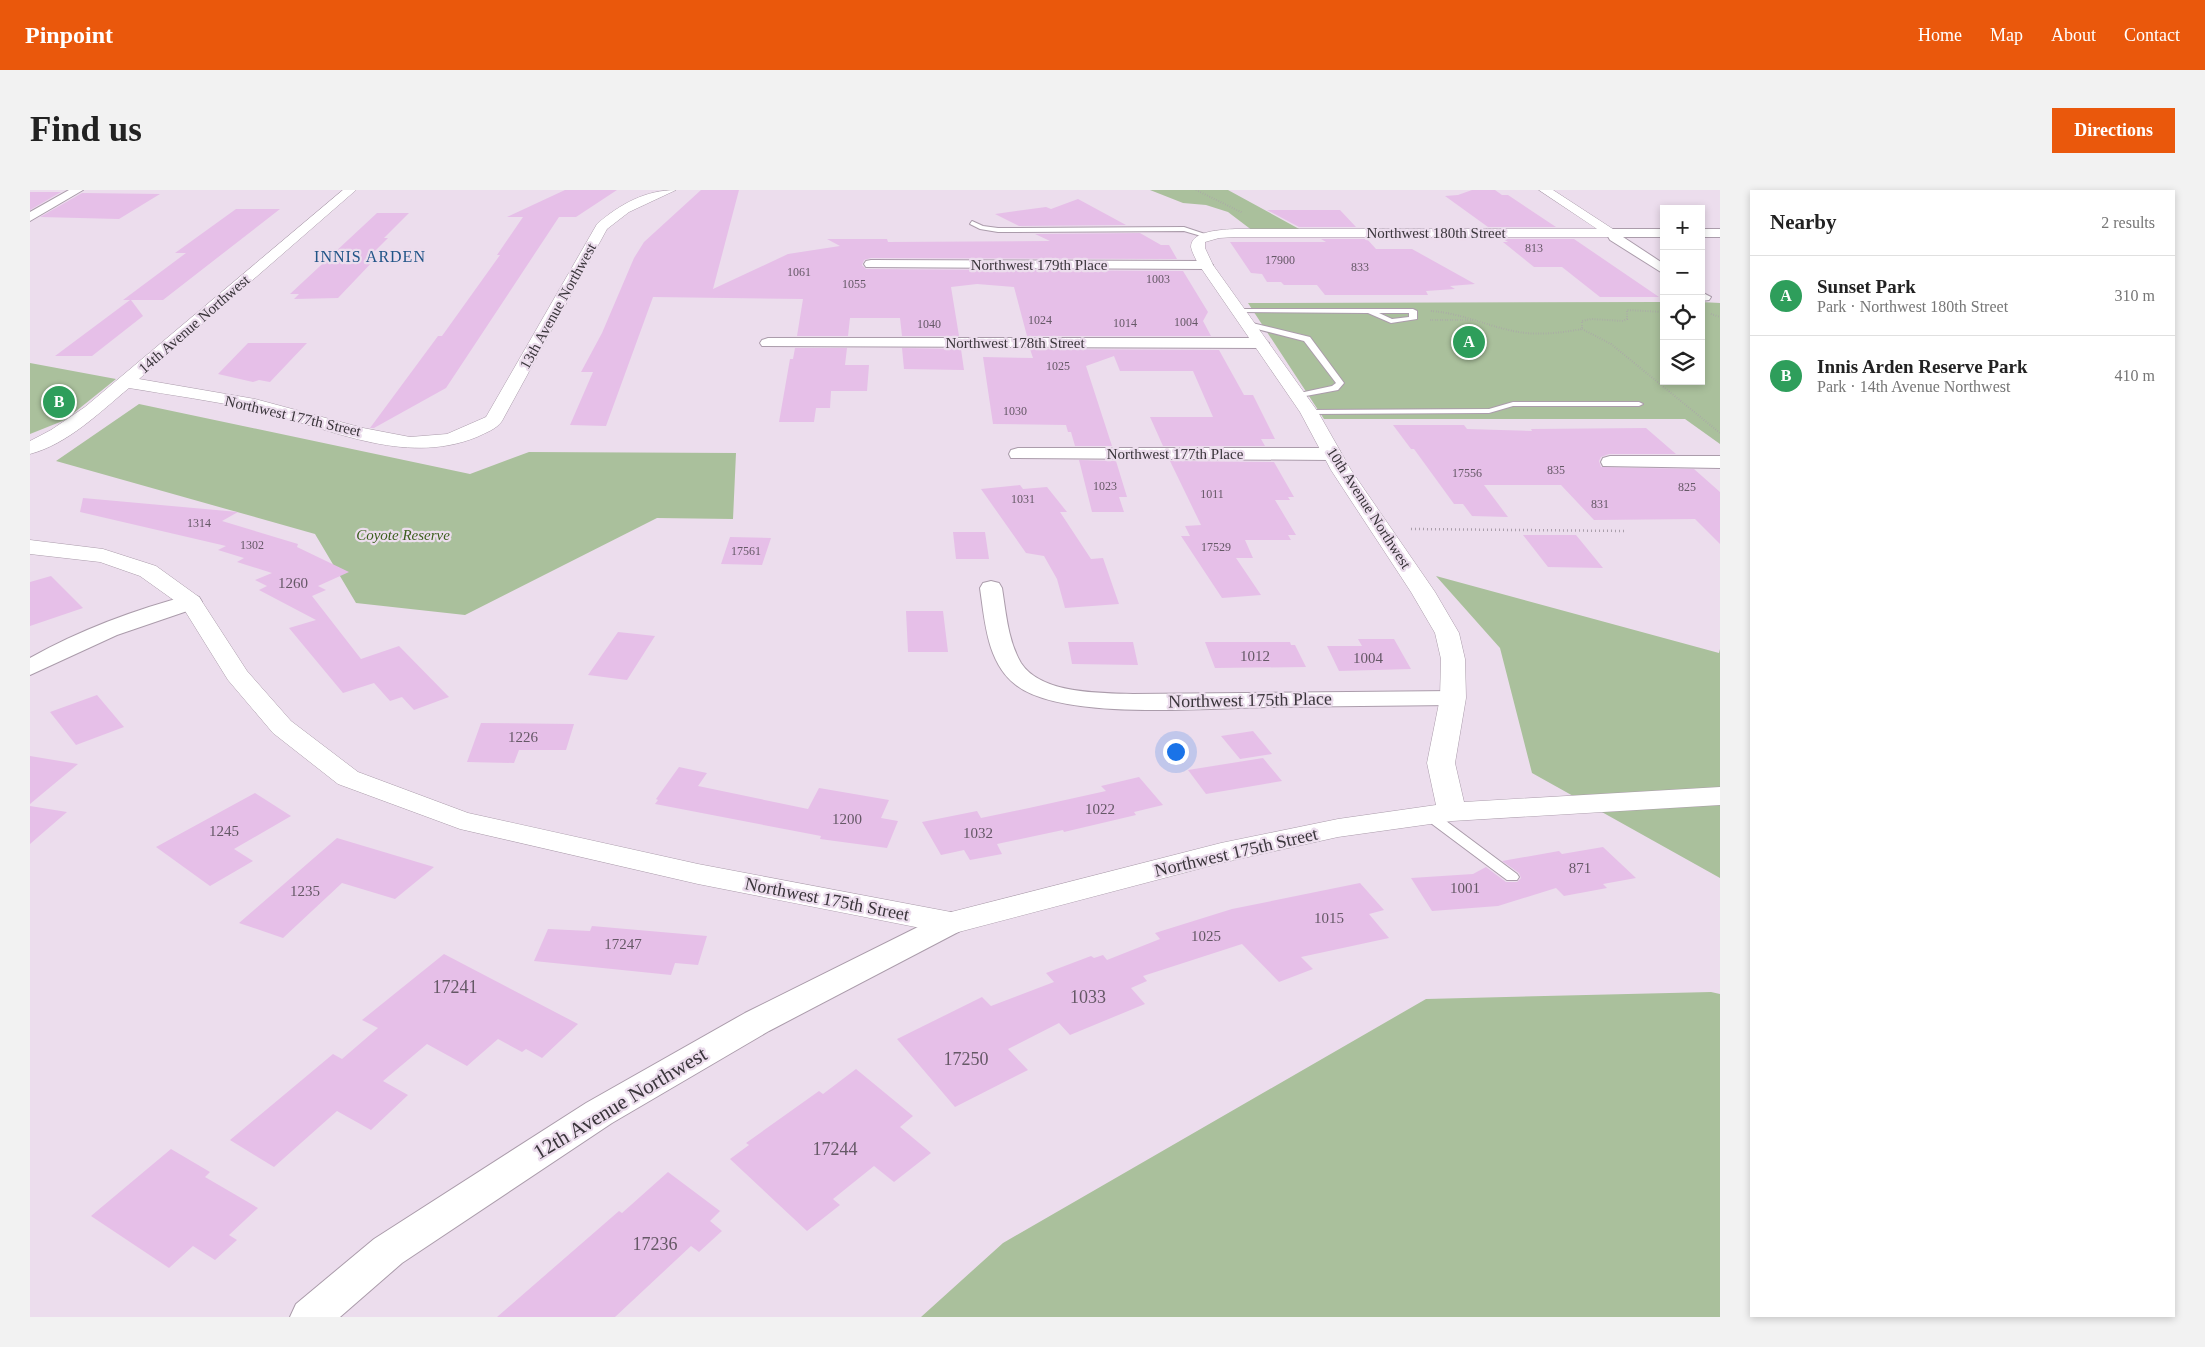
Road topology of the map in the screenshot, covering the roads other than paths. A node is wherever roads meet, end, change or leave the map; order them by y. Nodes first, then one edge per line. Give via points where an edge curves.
1 (77, 190) edge
2 (350, 190) edge
3 (670, 190) edge
4 (1545, 190) edge
5 (30, 217) edge
6 (972, 222) dead end
7 (1612, 233) junction
8 (1660, 233) edge
9 (1705, 233) edge
10 (1720, 233) edge
11 (1208, 236) junction
12 (871, 264) dead end
13 (1206, 265) junction
14 (1660, 267) edge
15 (1413, 311) road end
16 (1243, 317) junction
17 (768, 343) dead end
18 (1261, 343) junction
19 (126, 382) junction
20 (1303, 404) junction
21 (1639, 404) dead end
22 (460, 437) joint
23 (30, 448) edge
24 (1018, 454) dead end
25 (1332, 454) junction
26 (1610, 462) dead end
27 (1720, 462) edge
28 (30, 547) edge
29 (991, 588) dead end
30 (191, 602) junction
31 (30, 668) edge
32 (1453, 698) junction
33 (1720, 796) edge
34 (1441, 814) junction
35 (1512, 877) dead end
36 (952, 923) junction
37 (310, 1317) edge

1 - 5 street
2 - 19 street, 14th Avenue Northwest
3 - 22 street, 13th Avenue Northwest via 630,206 602,227 493,421
4 - 7 street
6 - 11 lane via 982,228 998,230 1184,229
7 - 8 street, Northwest 180th Street
7 - 11 street, Northwest 180th Street via 1235,233
7 - 14 street
9 - 10 street
11 - 13 street, 10th Avenue Northwest via 1199,240 1198,248
12 - 13 street, Northwest 179th Place
13 - 16 street, 10th Avenue Northwest
15 - 16 lane
16 - 18 street, 10th Avenue Northwest
16 - 20 lane via 1307,339 1340,383
17 - 18 street, Northwest 178th Street
18 - 20 street, 10th Avenue Northwest
19 - 22 street, Northwest 177th Street via 272,409 411,443
19 - 23 street, 14th Avenue Northwest via 92,411
20 - 21 lane via 1447,412 1488,411 1514,404
20 - 25 street, 10th Avenue Northwest
24 - 25 street, Northwest 177th Place
25 - 32 street, 10th Avenue Northwest via 1447,633 1453,659
26 - 27 street
28 - 30 street, Northwest 175th Street via 102,556 148,571
29 - 32 street, Northwest 175th Place via 1001,644 1013,669 1025,681 1048,692 1119,701
30 - 31 street via 141,618 58,652
30 - 36 street, Northwest 175th Street via 238,675 282,728 348,778 460,820 698,874
32 - 34 street, 10th Avenue Northwest via 1441,763
33 - 34 street, Northwest 175th Street
34 - 35 lane
34 - 36 street, Northwest 175th Street via 1338,828 1221,853
36 - 37 street, 12th Avenue Northwest via 756,1022 599,1113 388,1251

